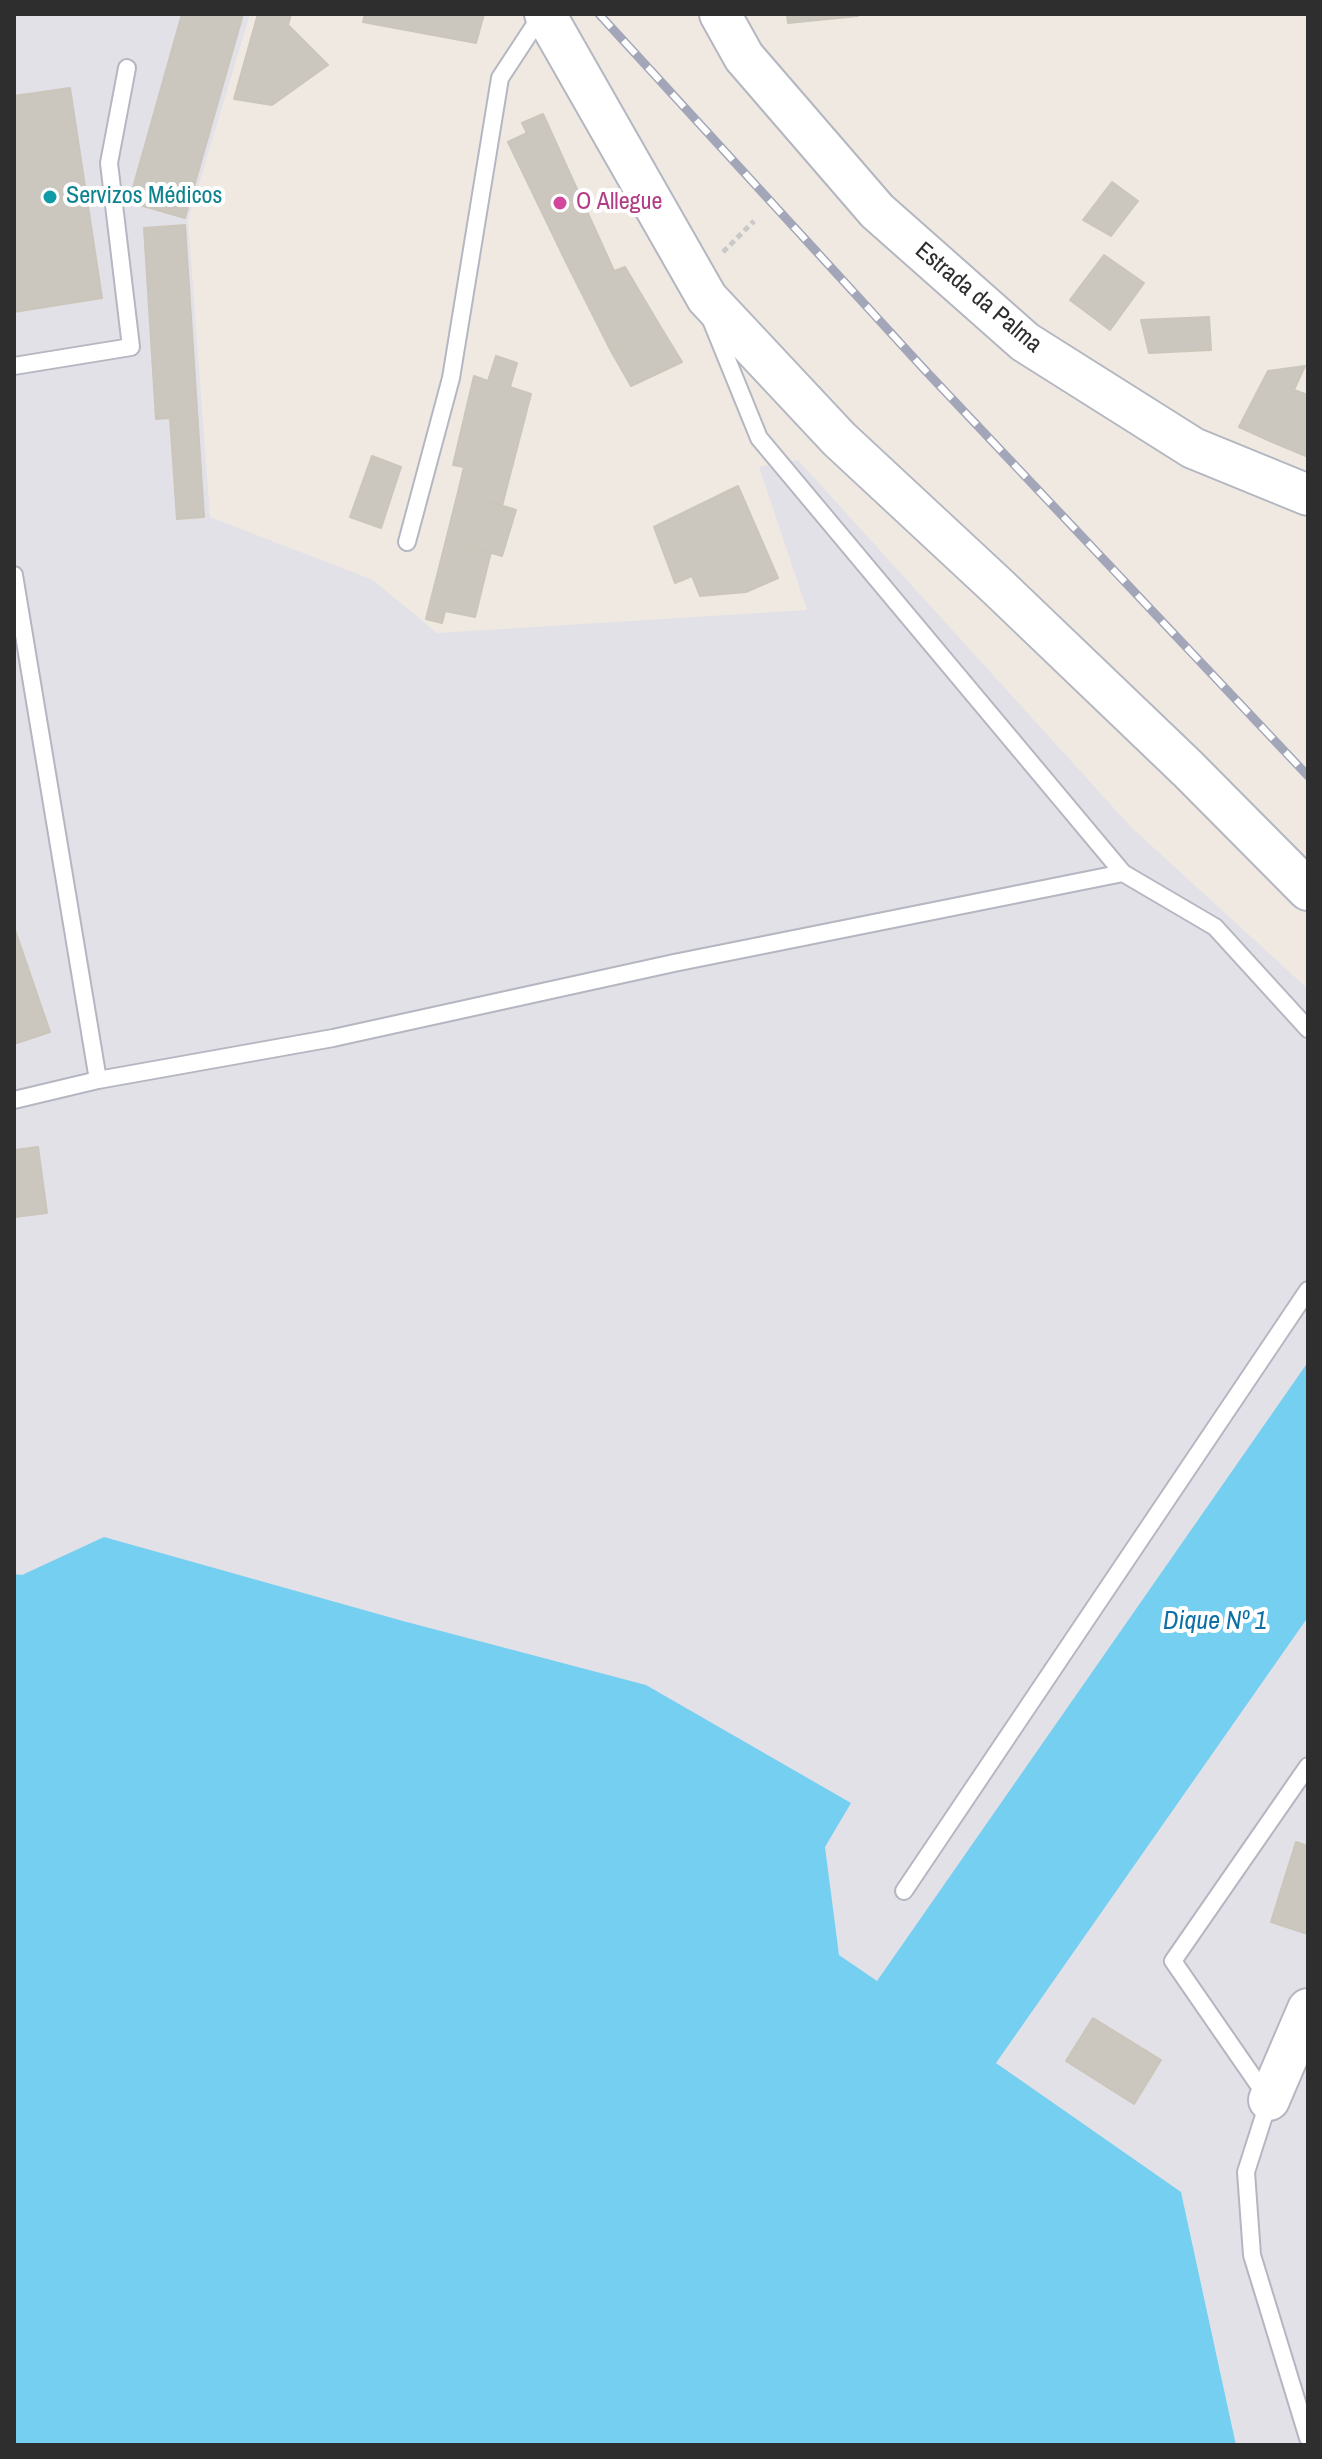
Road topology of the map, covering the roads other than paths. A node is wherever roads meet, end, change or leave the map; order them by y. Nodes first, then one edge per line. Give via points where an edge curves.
1 (544, 14) edge
2 (720, 14) edge
3 (127, 68) dead end
4 (695, 280) junction
5 (14, 366) edge
6 (1308, 495) edge
7 (407, 542) dead end
8 (14, 575) edge
9 (1123, 873) junction
10 (1308, 890) edge
11 (1308, 1029) edge
12 (98, 1080) junction
13 (14, 1100) edge
14 (1308, 1290) edge
15 (1308, 1766) edge
16 (904, 1891) dead end
17 (1308, 2009) edge
18 (1269, 2100) junction
19 (1308, 2438) edge

1 - 4 street
1 - 7 lane via 500,78 451,378
2 - 6 street, Estrada da Palma via 744,57 877,211 1025,342 1193,448
3 - 5 lane via 109,163 131,347
4 - 9 lane via 759,438
4 - 10 street via 839,439 1188,769
8 - 12 lane
9 - 11 lane via 1215,927
9 - 12 lane via 333,1038
12 - 13 lane
14 - 16 lane
15 - 18 lane via 1173,1961
17 - 18 street
18 - 19 lane via 1246,2172 1252,2255

